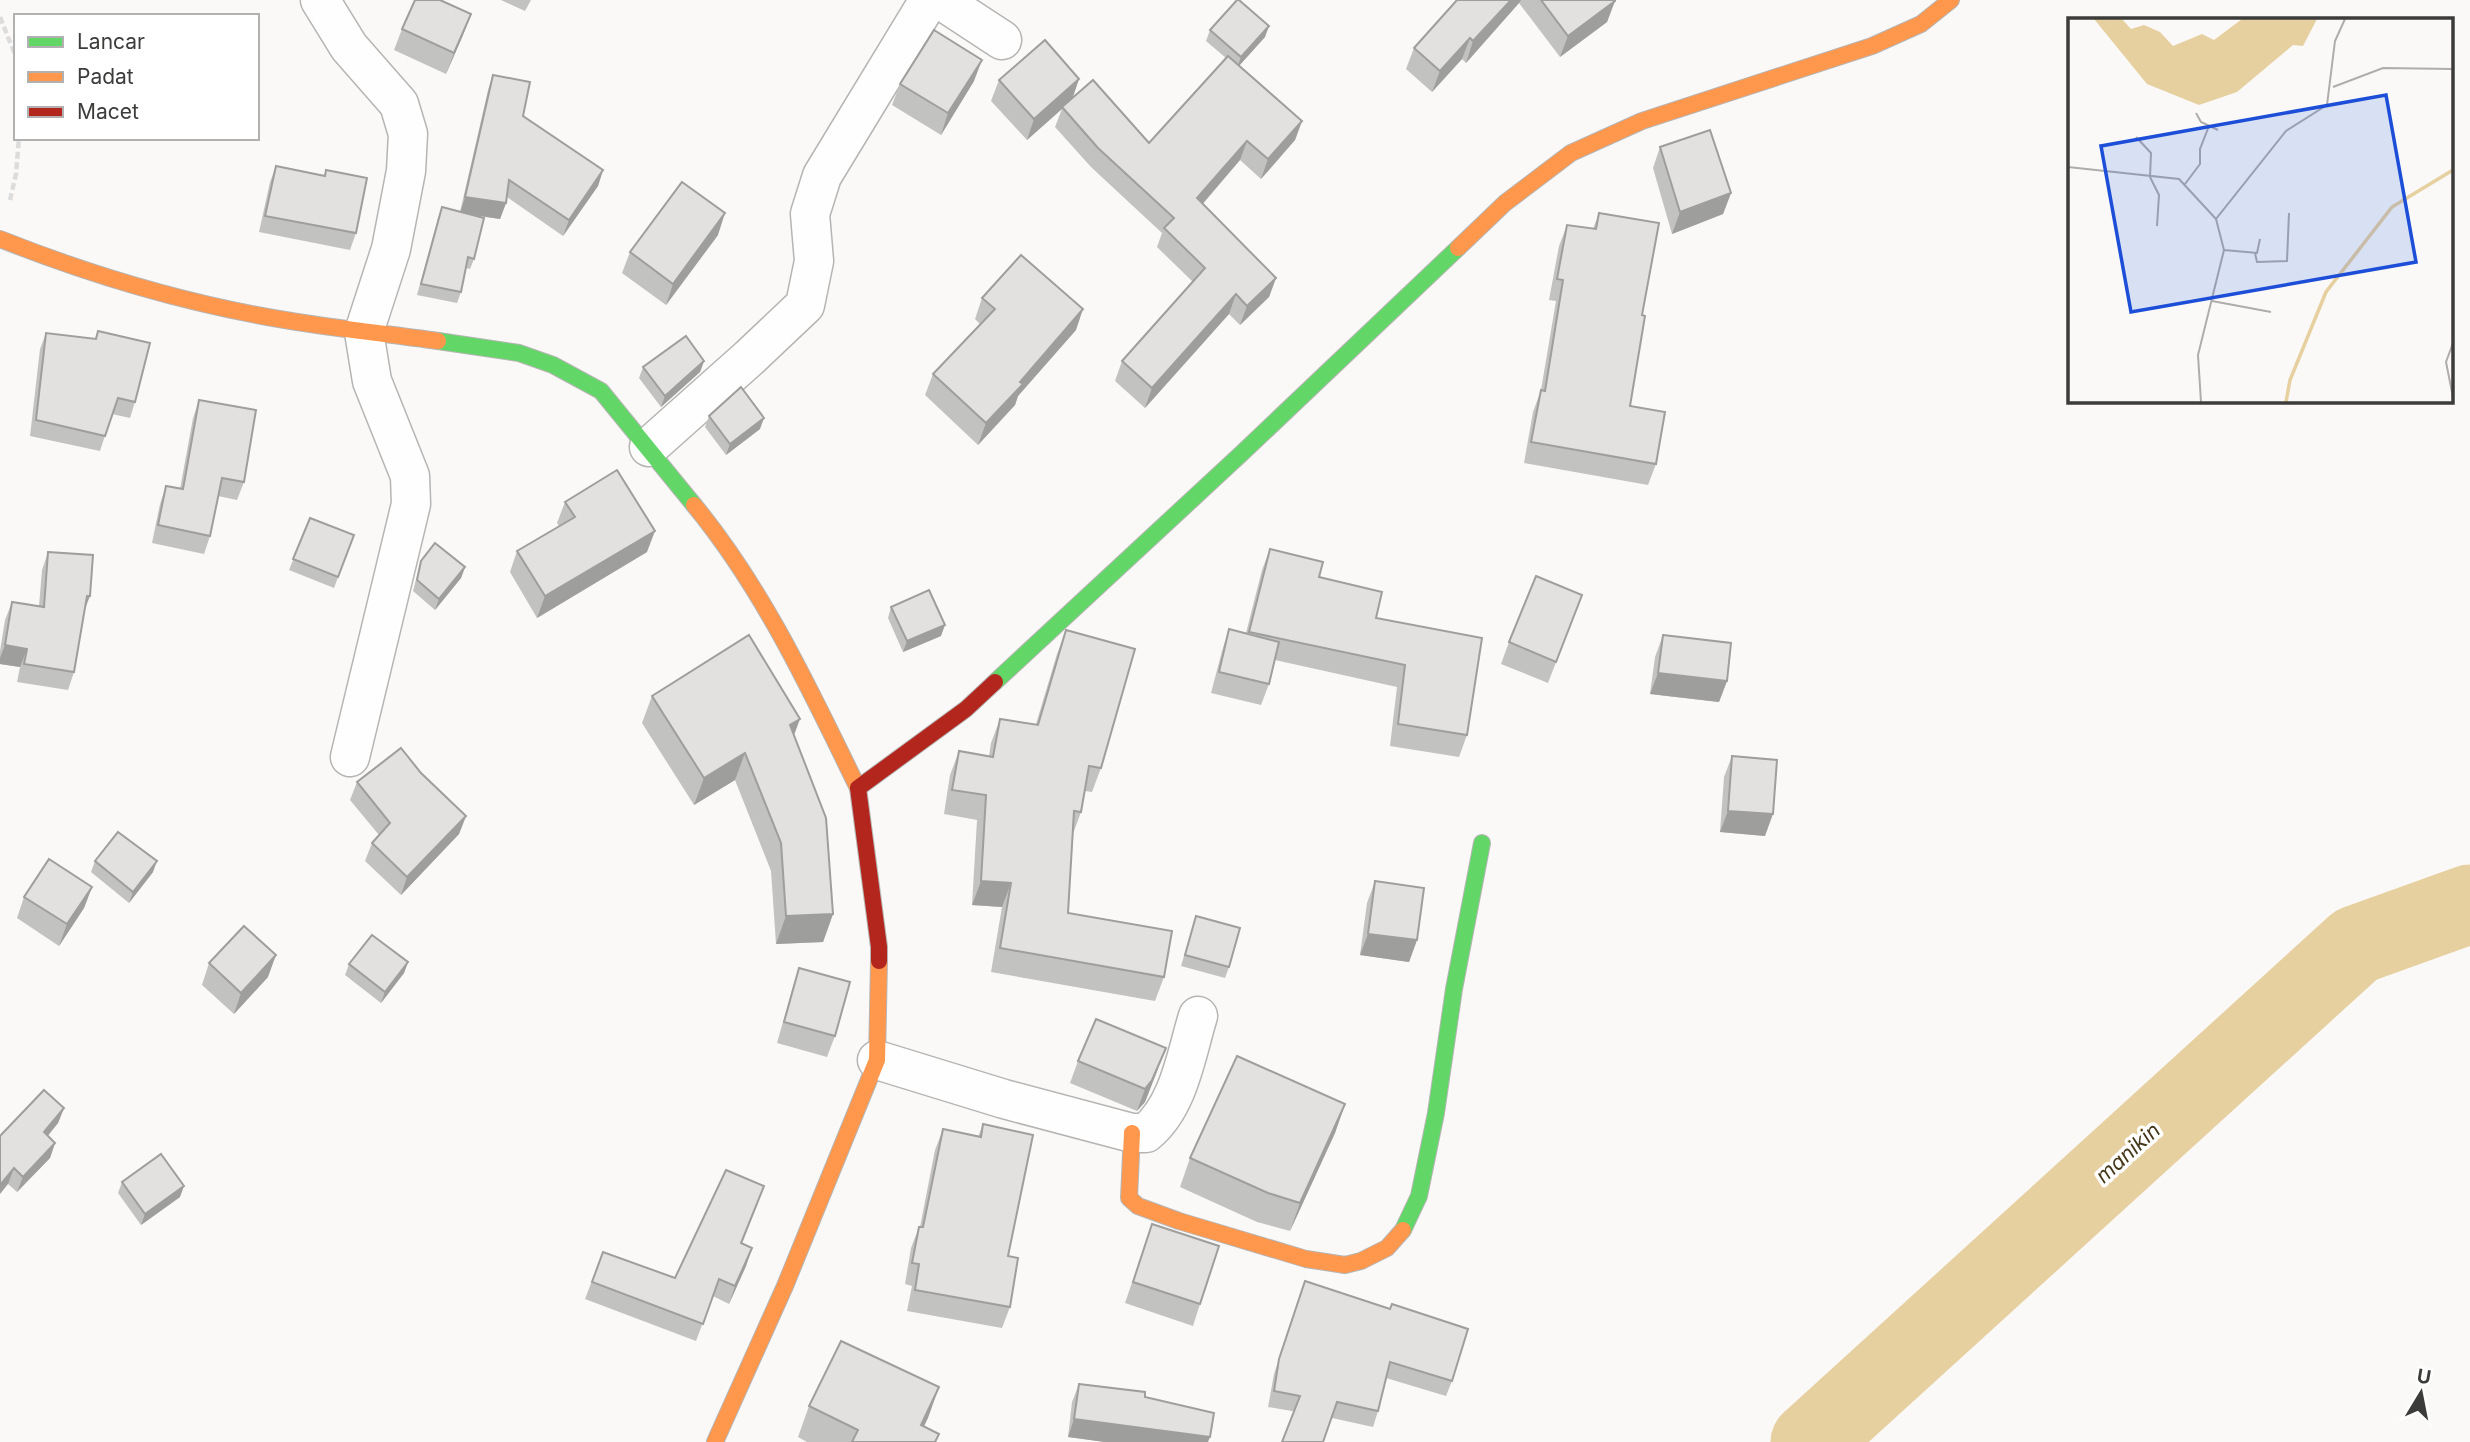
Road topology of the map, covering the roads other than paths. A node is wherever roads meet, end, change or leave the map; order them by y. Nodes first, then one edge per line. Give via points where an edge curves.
1 (320, 0) edge
2 (929, 0) edge
3 (941, 0) edge
4 (1951, 0) edge
5 (1002, 40) dead end
6 (1, 239) edge
7 (364, 332) junction
8 (649, 447) junction
9 (350, 757) dead end
10 (858, 788) junction
11 (1482, 843) dead end
12 (1198, 1016) dead end
13 (877, 1060) junction
14 (1132, 1133) junction
15 (715, 1442) edge

1 - 7 street via 349,47 398,104 408,134 391,249
2 - 8 street via 822,176 810,214 814,261 805,305
3 - 5 street
4 - 10 street via 1921,24 1872,46 1642,121 1571,153 1504,203 966,709
6 - 7 street via 145,289
7 - 8 street via 486,347 554,365 601,391
7 - 9 street via 372,381 410,476 411,504
8 - 10 street via 725,543 792,654
10 - 13 street via 879,947
11 - 14 street via 1419,1196 1406,1227 1387,1248 1345,1265 1293,1255 1138,1206 1129,1198
12 - 14 street via 1169,1105 1146,1133
13 - 14 street
13 - 15 street via 785,1286

